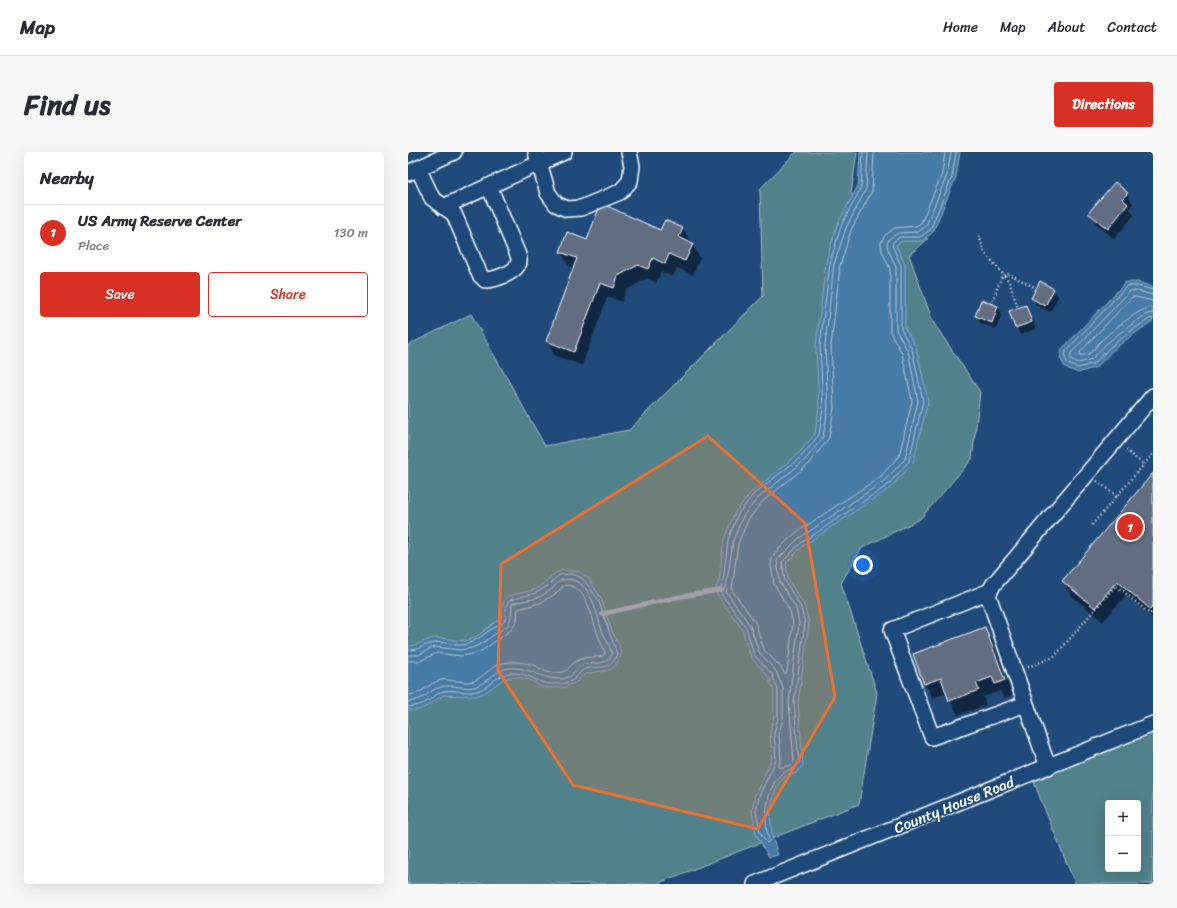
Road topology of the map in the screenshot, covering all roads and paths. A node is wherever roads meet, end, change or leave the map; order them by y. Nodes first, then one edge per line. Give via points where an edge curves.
1 (454, 152) edge
2 (564, 152) edge
3 (629, 152) edge
4 (538, 157) edge
5 (413, 171) edge
6 (489, 186) junction
7 (443, 207) junction
8 (979, 236) dead end
9 (1004, 275) junction
10 (1036, 288) dead end
11 (990, 304) dead end
12 (1018, 308) dead end
13 (1153, 396) edge
14 (1115, 441) junction
15 (1153, 454) edge
16 (1144, 465) junction
17 (1087, 474) junction
18 (1117, 496) junction
19 (1092, 525) dead end
20 (990, 591) junction
21 (1153, 611) edge
22 (1015, 672) junction
23 (1026, 704) junction
24 (1153, 724) edge
25 (1048, 767) junction
26 (754, 884) edge

1 - 5 street
2 - 4 street
3 - 4 street via 632,166 630,181 620,192 581,208 567,209 556,204 548,193
4 - 6 street
5 - 7 street via 432,198
6 - 7 street
6 - 7 street via 518,255 519,263 515,270 492,280 485,280 480,275 454,214
8 - 9 path via 985,253
9 - 10 path via 1009,274
9 - 11 path
9 - 12 path via 1011,286
13 - 14 street
14 - 16 path
14 - 17 street
15 - 16 path
16 - 18 path
17 - 18 path
17 - 20 street
18 - 19 path
20 - 22 street via 988,595
20 - 23 street via 892,630 932,737
21 - 22 path via 1150,614 1116,585 1054,657
22 - 23 street
23 - 25 street
24 - 25 street, County House Road
25 - 26 street, County House Road

